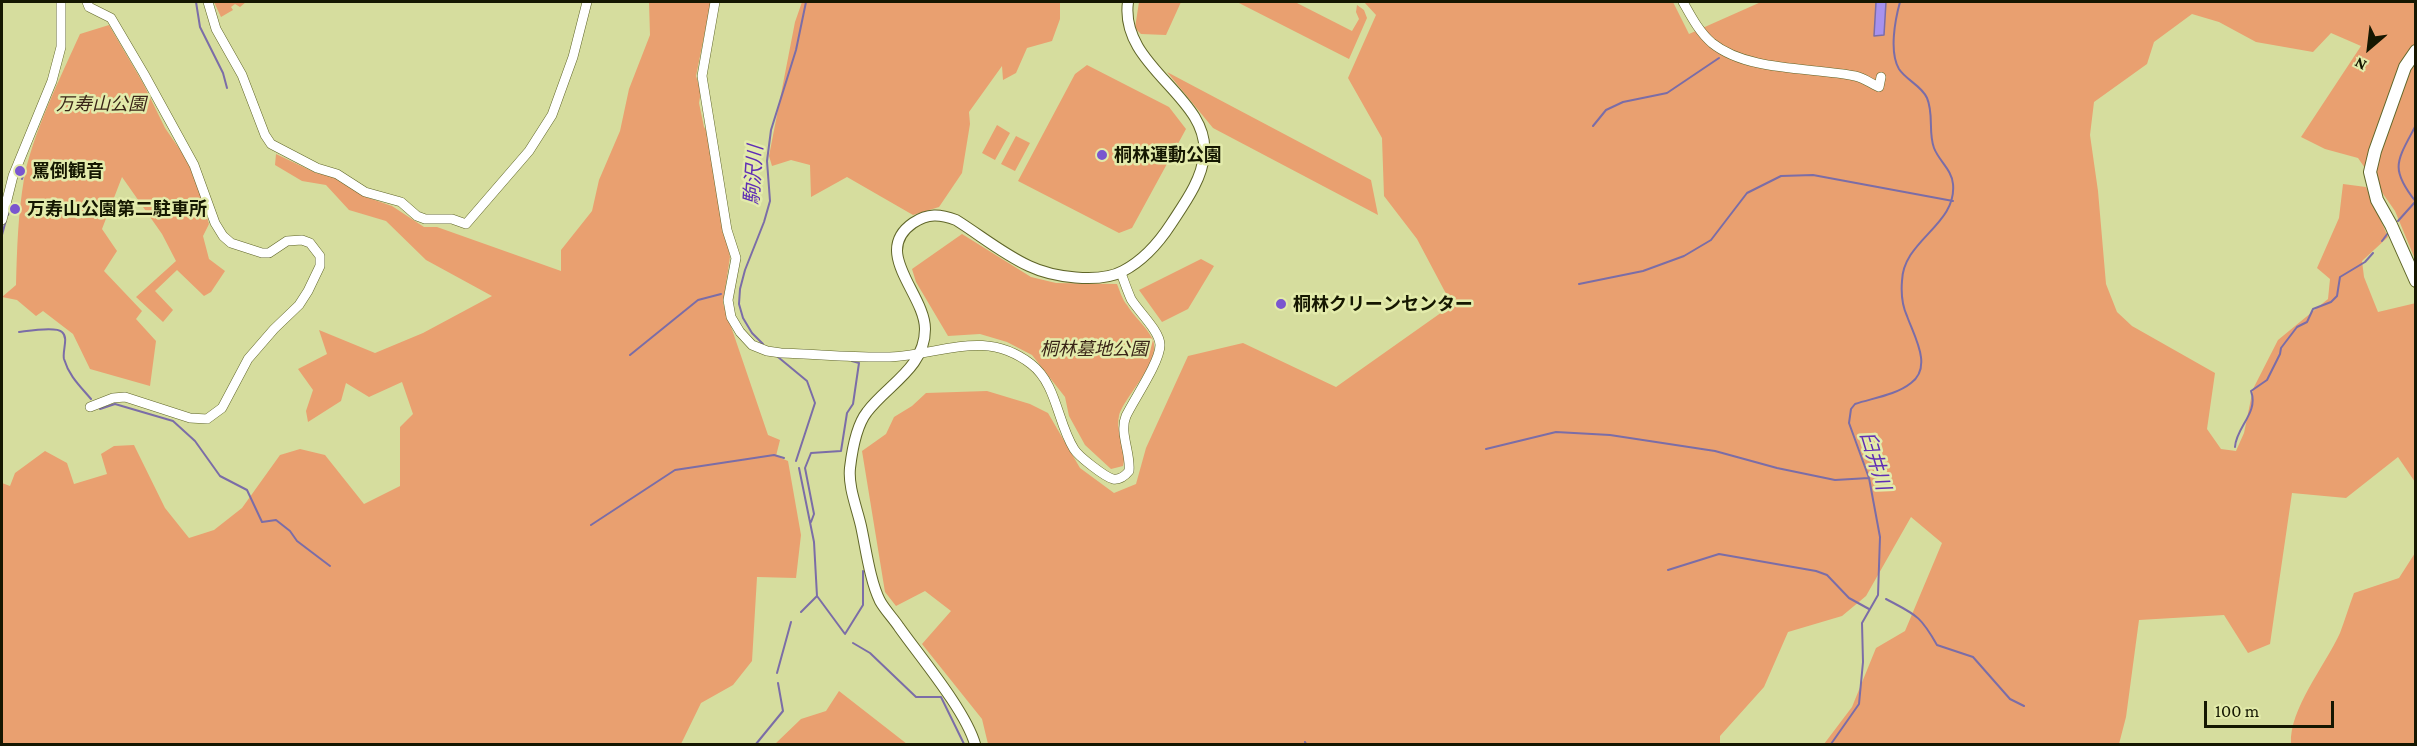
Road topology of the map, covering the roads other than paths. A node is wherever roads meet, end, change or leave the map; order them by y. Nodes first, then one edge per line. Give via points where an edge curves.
1 (61, 2) edge
2 (87, 2) edge
3 (208, 2) edge
4 (587, 2) edge
5 (715, 2) edge
6 (1128, 2) edge
7 (1683, 2) edge
8 (2415, 51) edge
9 (1881, 77) dead end
10 (2, 220) edge
11 (1121, 273) junction
12 (2415, 281) edge
13 (920, 352) junction
14 (90, 407) dead end
15 (975, 744) edge

1 - 10 street via 61,47 52,81 13,176
2 - 14 street via 89,7 111,18 144,74 194,165 223,236 231,243 262,253 302,240 320,256 316,277 299,305 248,359 214,416 199,420 125,397
3 - 4 street via 216,29 242,75 271,144 337,174 365,192 401,202 424,219 452,219 466,224 529,151 552,115
5 - 13 street via 702,76 727,230 736,258 728,300 735,324 752,345 766,351 892,357
6 - 11 street via 1128,25 1136,44 1198,121 1205,147 1196,182 1174,220 1157,245
7 - 9 street via 1712,43 1734,57 1857,76 1880,87
8 - 12 main road via 2405,67 2370,172 2377,200
11 - 13 street via 1081,278 1058,275 1013,258 956,220 934,214 924,217 908,226 897,250 902,271 924,316
11 - 13 street via 1131,299 1160,345 1125,419 1129,471 1119,479 1106,475 1076,452 1042,376 1021,358 1004,349 982,345
13 - 15 street via 910,370 866,413 850,471 880,601 955,706

